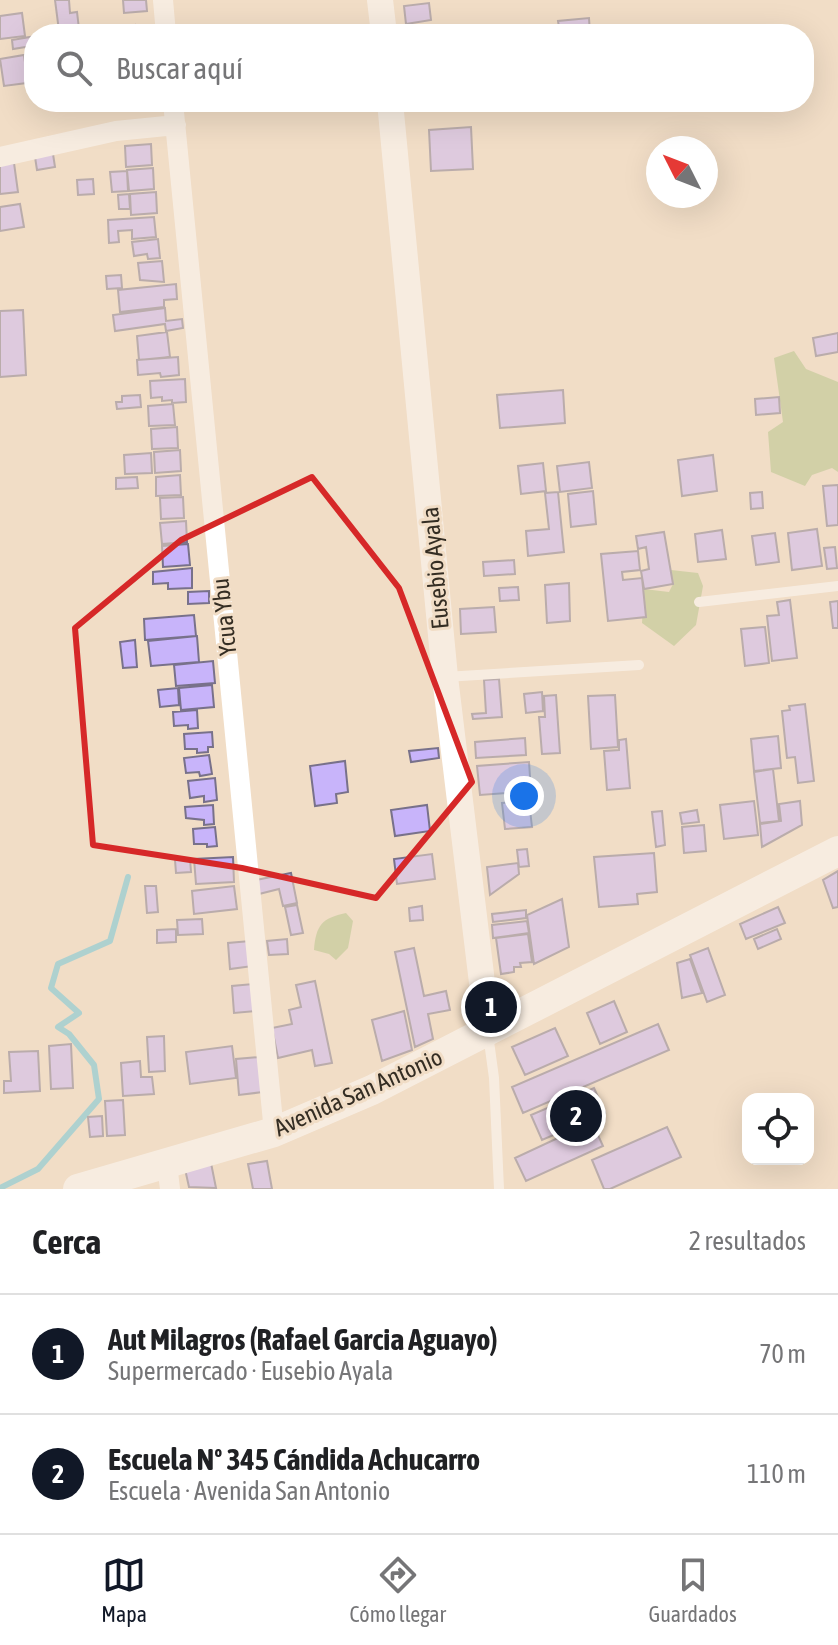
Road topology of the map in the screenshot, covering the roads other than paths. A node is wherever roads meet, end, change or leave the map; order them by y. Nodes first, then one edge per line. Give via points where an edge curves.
1 (163, 0) edge
2 (380, 0) edge
3 (165, 24) edge
4 (383, 24) edge
5 (174, 112) edge
6 (391, 112) edge
7 (176, 125) junction
8 (0, 157) edge
9 (838, 586) edge
10 (699, 602) dead end
11 (639, 665) dead end
12 (445, 677) junction
13 (838, 851) edge
14 (488, 1032) junction
15 (274, 1132) junction
16 (168, 1177) edge
17 (78, 1189) edge
18 (499, 1189) edge

1 - 3 street
2 - 4 main road
5 - 7 street, Ycua Ybu
6 - 12 main road, Eusebio Ayala
7 - 8 street via 116,131
7 - 15 street, Ycua Ybu
9 - 10 lane
11 - 12 lane
12 - 14 main road, Eusebio Ayala
13 - 14 main road, Avenida San Antonio
14 - 15 main road, Avenida San Antonio
14 - 18 lane
15 - 16 main road, Avenida San Antonio
16 - 17 main road, Avenida San Antonio

